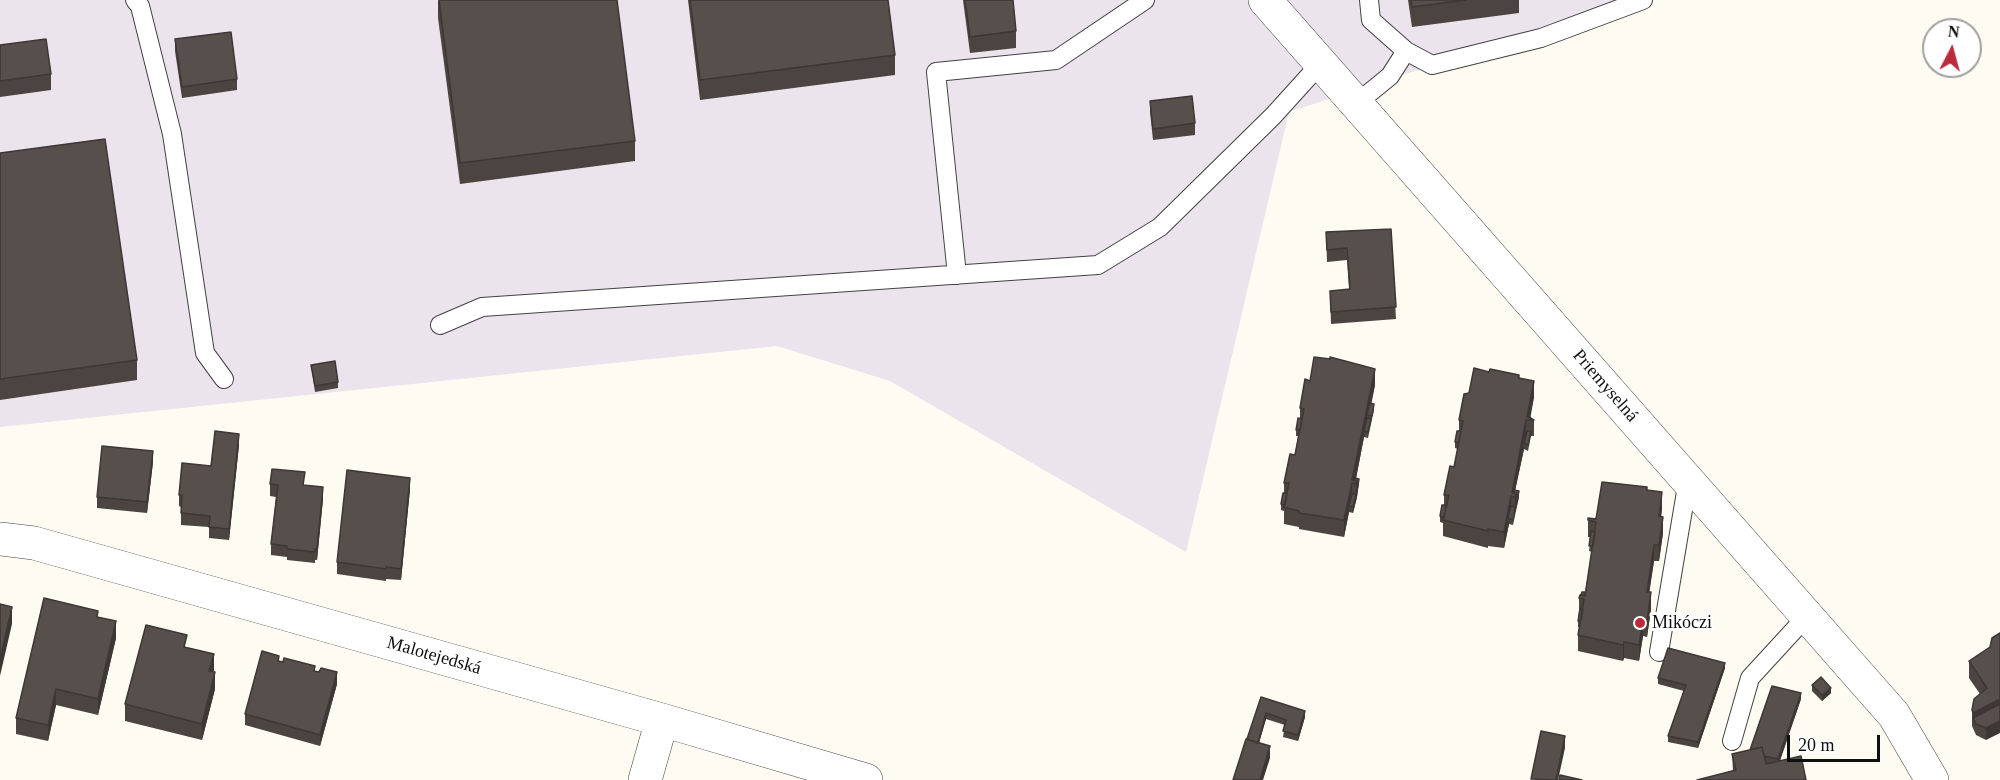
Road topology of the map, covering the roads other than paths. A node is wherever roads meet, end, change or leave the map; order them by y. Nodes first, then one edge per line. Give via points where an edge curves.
1 (135, 0) edge
2 (1145, 0) edge
3 (1266, 0) edge
4 (1369, 0) edge
5 (1643, 0) edge
6 (1406, 51) junction
7 (1321, 63) junction
8 (1357, 103) junction
9 (957, 274) junction
10 (440, 325) dead end
11 (224, 379) dead end
12 (1688, 480) junction
13 (0, 539) edge
14 (1807, 616) junction
15 (1659, 652) dead end
16 (663, 720) junction
17 (1732, 741) dead end
18 (645, 780) edge
19 (866, 780) edge
20 (1932, 780) edge

1 - 11 lane via 140,6 172,134 205,353
2 - 9 lane via 1056,60 936,72
3 - 7 street, Priemyselná
4 - 6 lane via 1371,21
5 - 6 lane via 1541,38 1432,64
6 - 8 lane via 1390,76
7 - 8 street, Priemyselná
7 - 9 lane via 1160,227 1098,265
8 - 12 street, Priemyselná
9 - 10 lane via 483,307
12 - 14 street, Priemyselná
12 - 15 lane
13 - 16 street, Malotejedská via 34,543
14 - 17 lane via 1750,678
14 - 20 street, Priemyselná via 1894,715
16 - 18 street
16 - 19 street, Malotejedská

